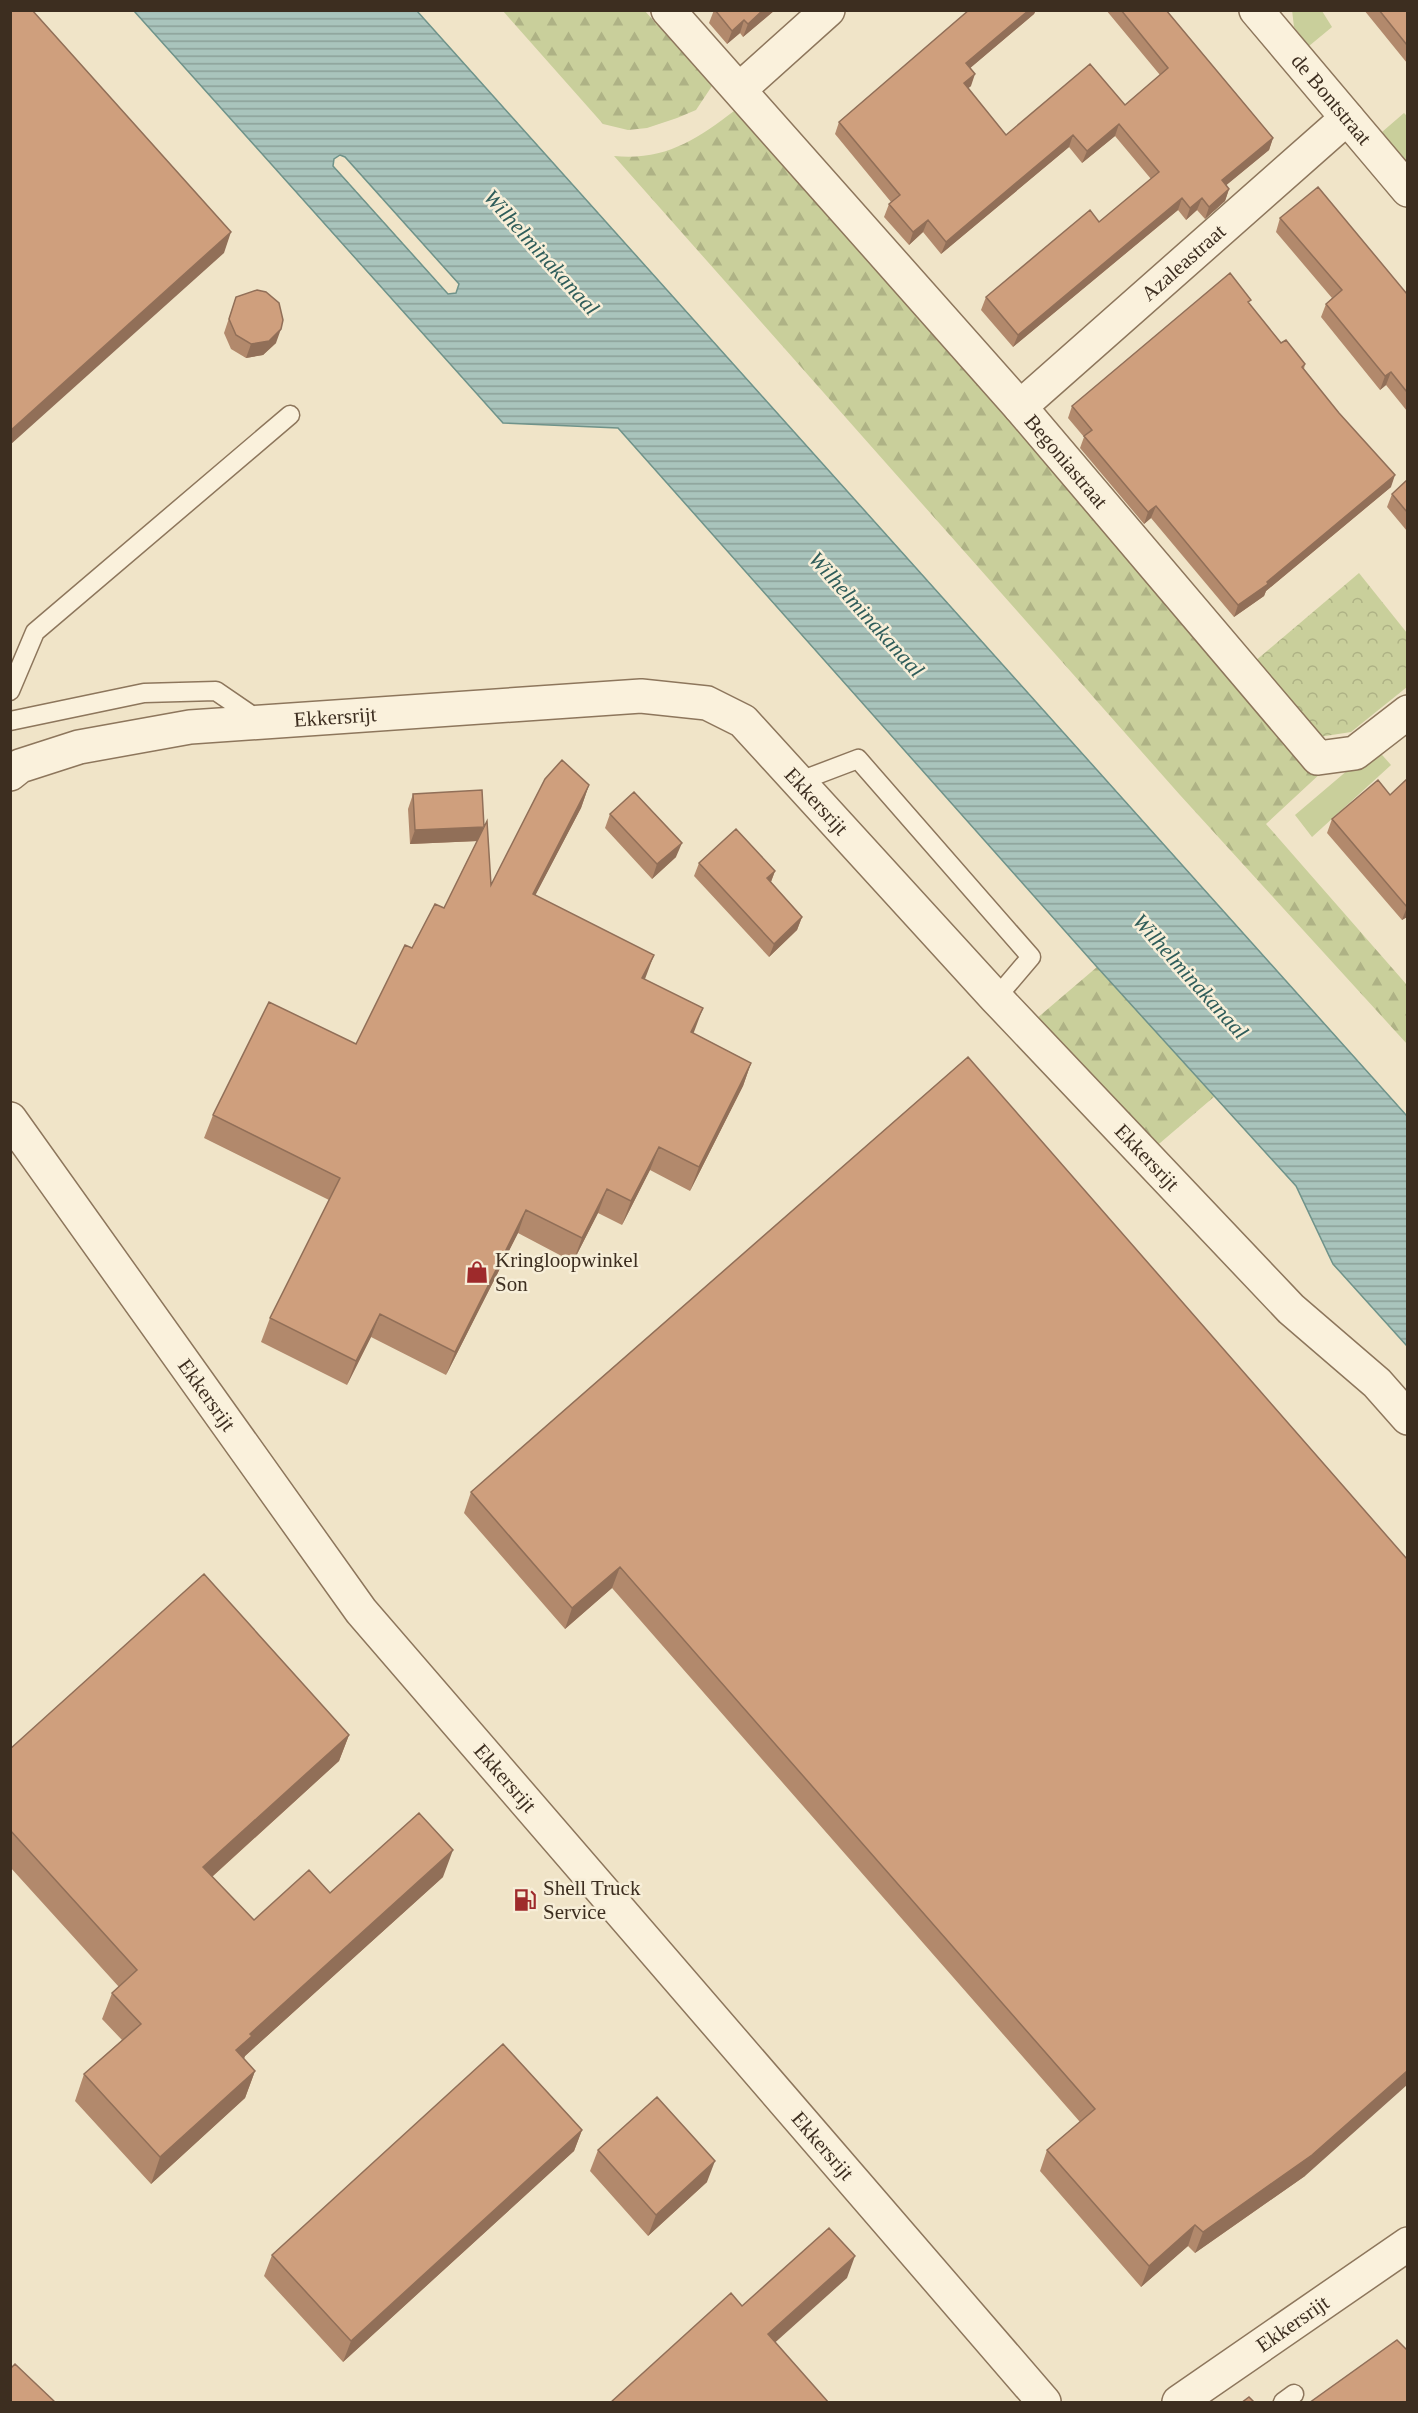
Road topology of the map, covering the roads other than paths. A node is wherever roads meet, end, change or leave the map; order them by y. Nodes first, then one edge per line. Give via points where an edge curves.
1 (668, 10) edge
2 (828, 10) edge
3 (1256, 10) edge
4 (740, 89) junction
5 (1347, 118) junction
6 (1407, 190) edge
7 (1020, 407) junction
8 (290, 415) dead end
9 (10, 691) edge
10 (1407, 712) edge
11 (10, 721) edge
12 (261, 722) junction
13 (10, 774) edge
14 (800, 781) junction
15 (996, 998) junction
16 (10, 1119) edge
17 (1407, 1418) edge
18 (1407, 2244) edge
19 (1044, 2403) edge
20 (1179, 2403) edge

1 - 4 street, Begoniastraat
2 - 4 street
3 - 5 street, de Bontstraat
4 - 7 street, Begoniastraat
5 - 6 street, de Bontstraat
5 - 7 street, Azaleastraat
7 - 10 street, Begoniastraat via 1318,758 1355,753
8 - 9 lane via 35,632
11 - 12 lane via 144,693 216,691
12 - 13 street, Ekkersrijt via 190,727 79,747 21,766
12 - 14 street, Ekkersrijt via 641,696 707,703 743,721
14 - 15 street, Ekkersrijt
14 - 15 lane via 858,759 1031,957
15 - 17 street, Ekkersrijt via 1291,1309 1377,1383
16 - 19 street, Ekkersrijt via 361,1611
18 - 20 street, Ekkersrijt

